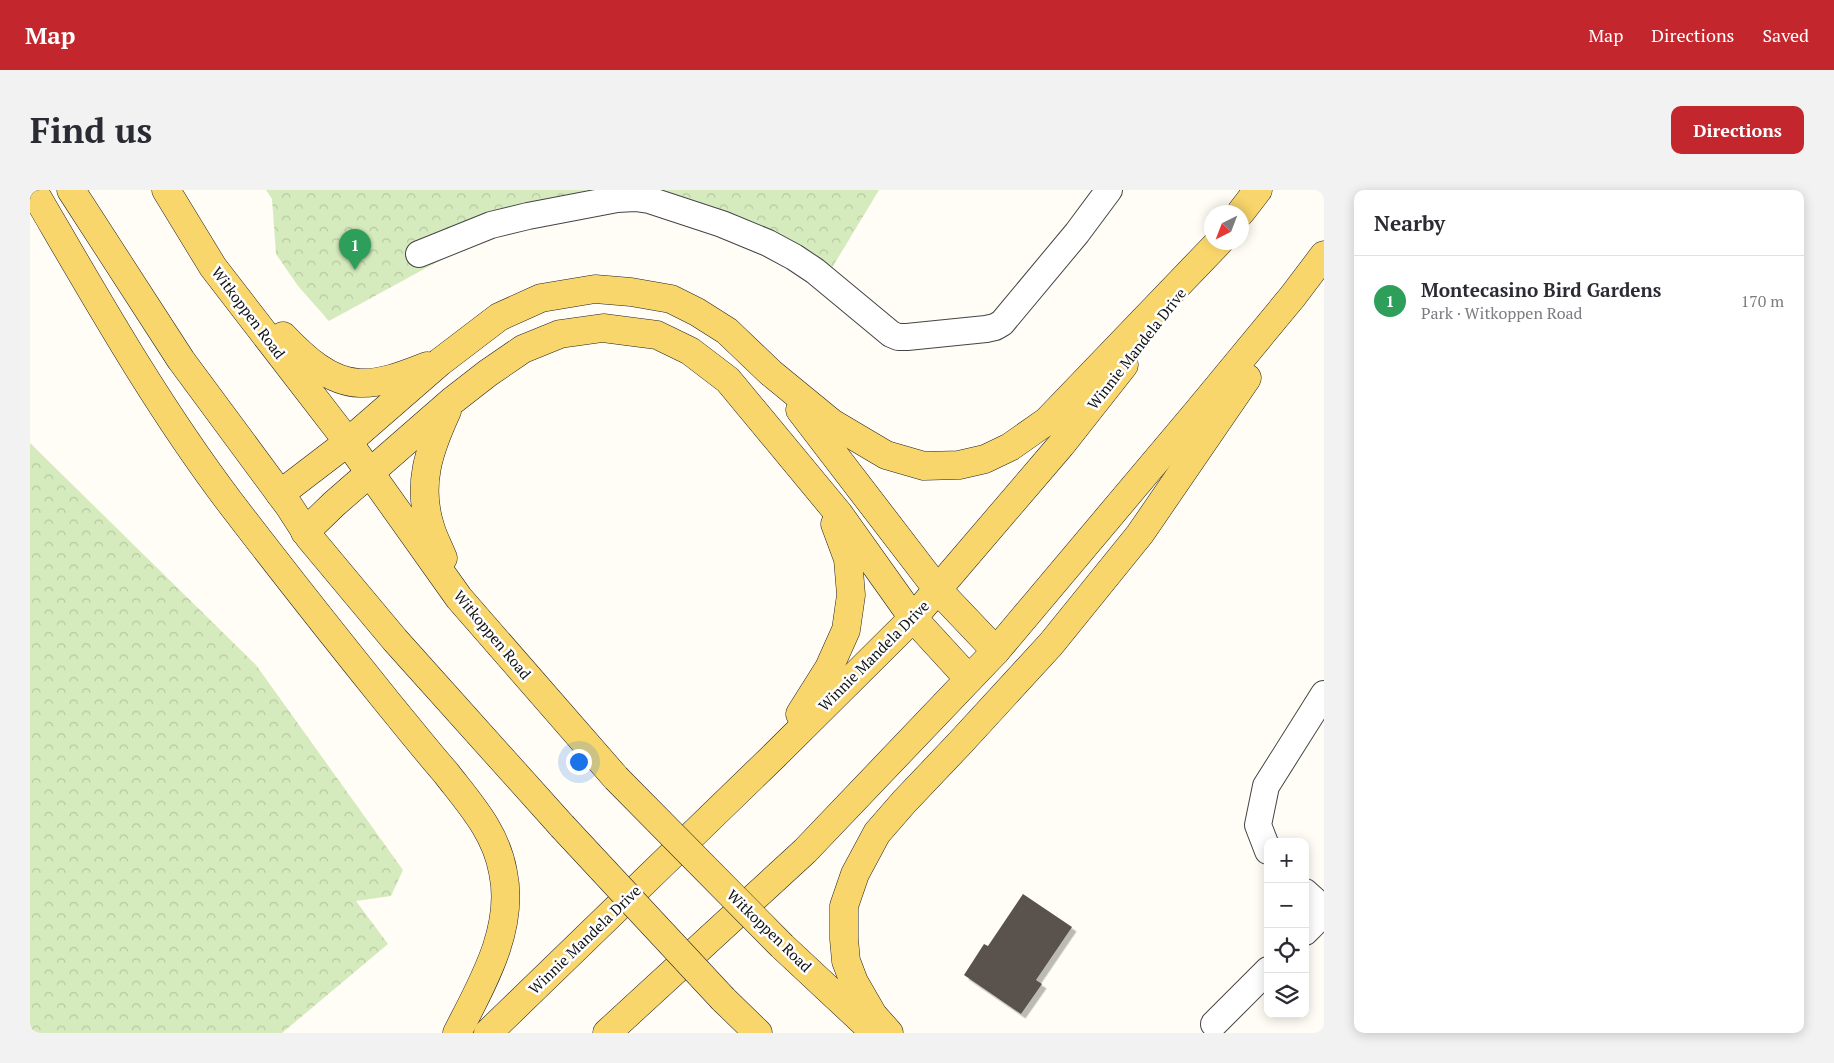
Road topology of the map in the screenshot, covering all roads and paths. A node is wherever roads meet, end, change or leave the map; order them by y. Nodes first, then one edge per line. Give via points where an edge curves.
1 (33, 190) edge
2 (71, 190) edge
3 (166, 190) edge
4 (1110, 190) edge
5 (1258, 190) edge
6 (1246, 205) edge
7 (1211, 250) edge
8 (1213, 250) edge
9 (419, 254) dead end
10 (1324, 256) edge
11 (212, 267) junction
12 (1293, 296) junction
13 (440, 362) junction
14 (771, 373) junction
15 (452, 401) junction
16 (348, 442) junction
17 (371, 474) junction
18 (280, 494) junction
19 (825, 497) junction
20 (306, 532) junction
21 (938, 590) junction
22 (459, 598) junction
23 (913, 618) junction
24 (996, 651) junction
25 (969, 679) junction
26 (1324, 694) edge
27 (775, 755) junction
28 (1264, 841) edge
29 (1309, 896) edge
30 (1324, 911) edge
31 (1309, 928) edge
32 (1265, 973) edge
33 (1214, 1024) dead end
34 (458, 1033) edge
35 (488, 1033) edge
36 (607, 1033) edge
37 (758, 1033) edge
38 (875, 1033) edge
39 (889, 1033) edge

1 - 34 main road via 110,323 228,499 480,815 496,843 504,873 506,904 499,941
2 - 18 main road via 181,360
3 - 11 main road, Witkoppen Road
4 - 9 street via 1002,323 986,329 907,337 891,334 815,271 774,246 722,224 648,200 617,199 528,216 491,225
5 - 6 main road
7 - 14 main road via 1047,421 1010,447 985,459 959,465 924,466 886,455 832,423
8 - 21 main road, Winnie Mandela Drive via 1061,445
10 - 12 main road
11 - 13 main road via 227,277 304,358 342,379 360,383 386,380
11 - 16 main road, Witkoppen Road
12 - 24 main road
12 - 39 main road via 1281,326 1140,534 1051,644 877,833 855,874 844,906 844,939 846,961 854,982
13 - 14 main road via 499,316 541,298 595,289 671,299 727,331
13 - 16 main road
14 - 21 main road
15 - 17 main road
15 - 19 main road via 523,349 560,334 603,328 657,334 690,351 728,380
15 - 22 main road via 428,455 424,478 430,526
16 - 17 main road, Witkoppen Road
16 - 18 main road
17 - 20 main road
17 - 22 main road, Witkoppen Road
18 - 20 main road
19 - 23 main road
19 - 27 main road via 848,559 850,595 846,630 829,668
20 - 37 main road, bridge via 395,640 562,826
21 - 23 main road, Winnie Mandela Drive
21 - 24 main road
22 - 38 main road, Witkoppen Road, bridge via 616,778 782,946
23 - 25 main road
23 - 27 main road, Winnie Mandela Drive
24 - 25 main road
25 - 36 main road via 805,851
26 - 28 street via 1266,786 1258,825
27 - 35 main road, Winnie Mandela Drive
29 - 30 street
30 - 31 street
32 - 33 street

